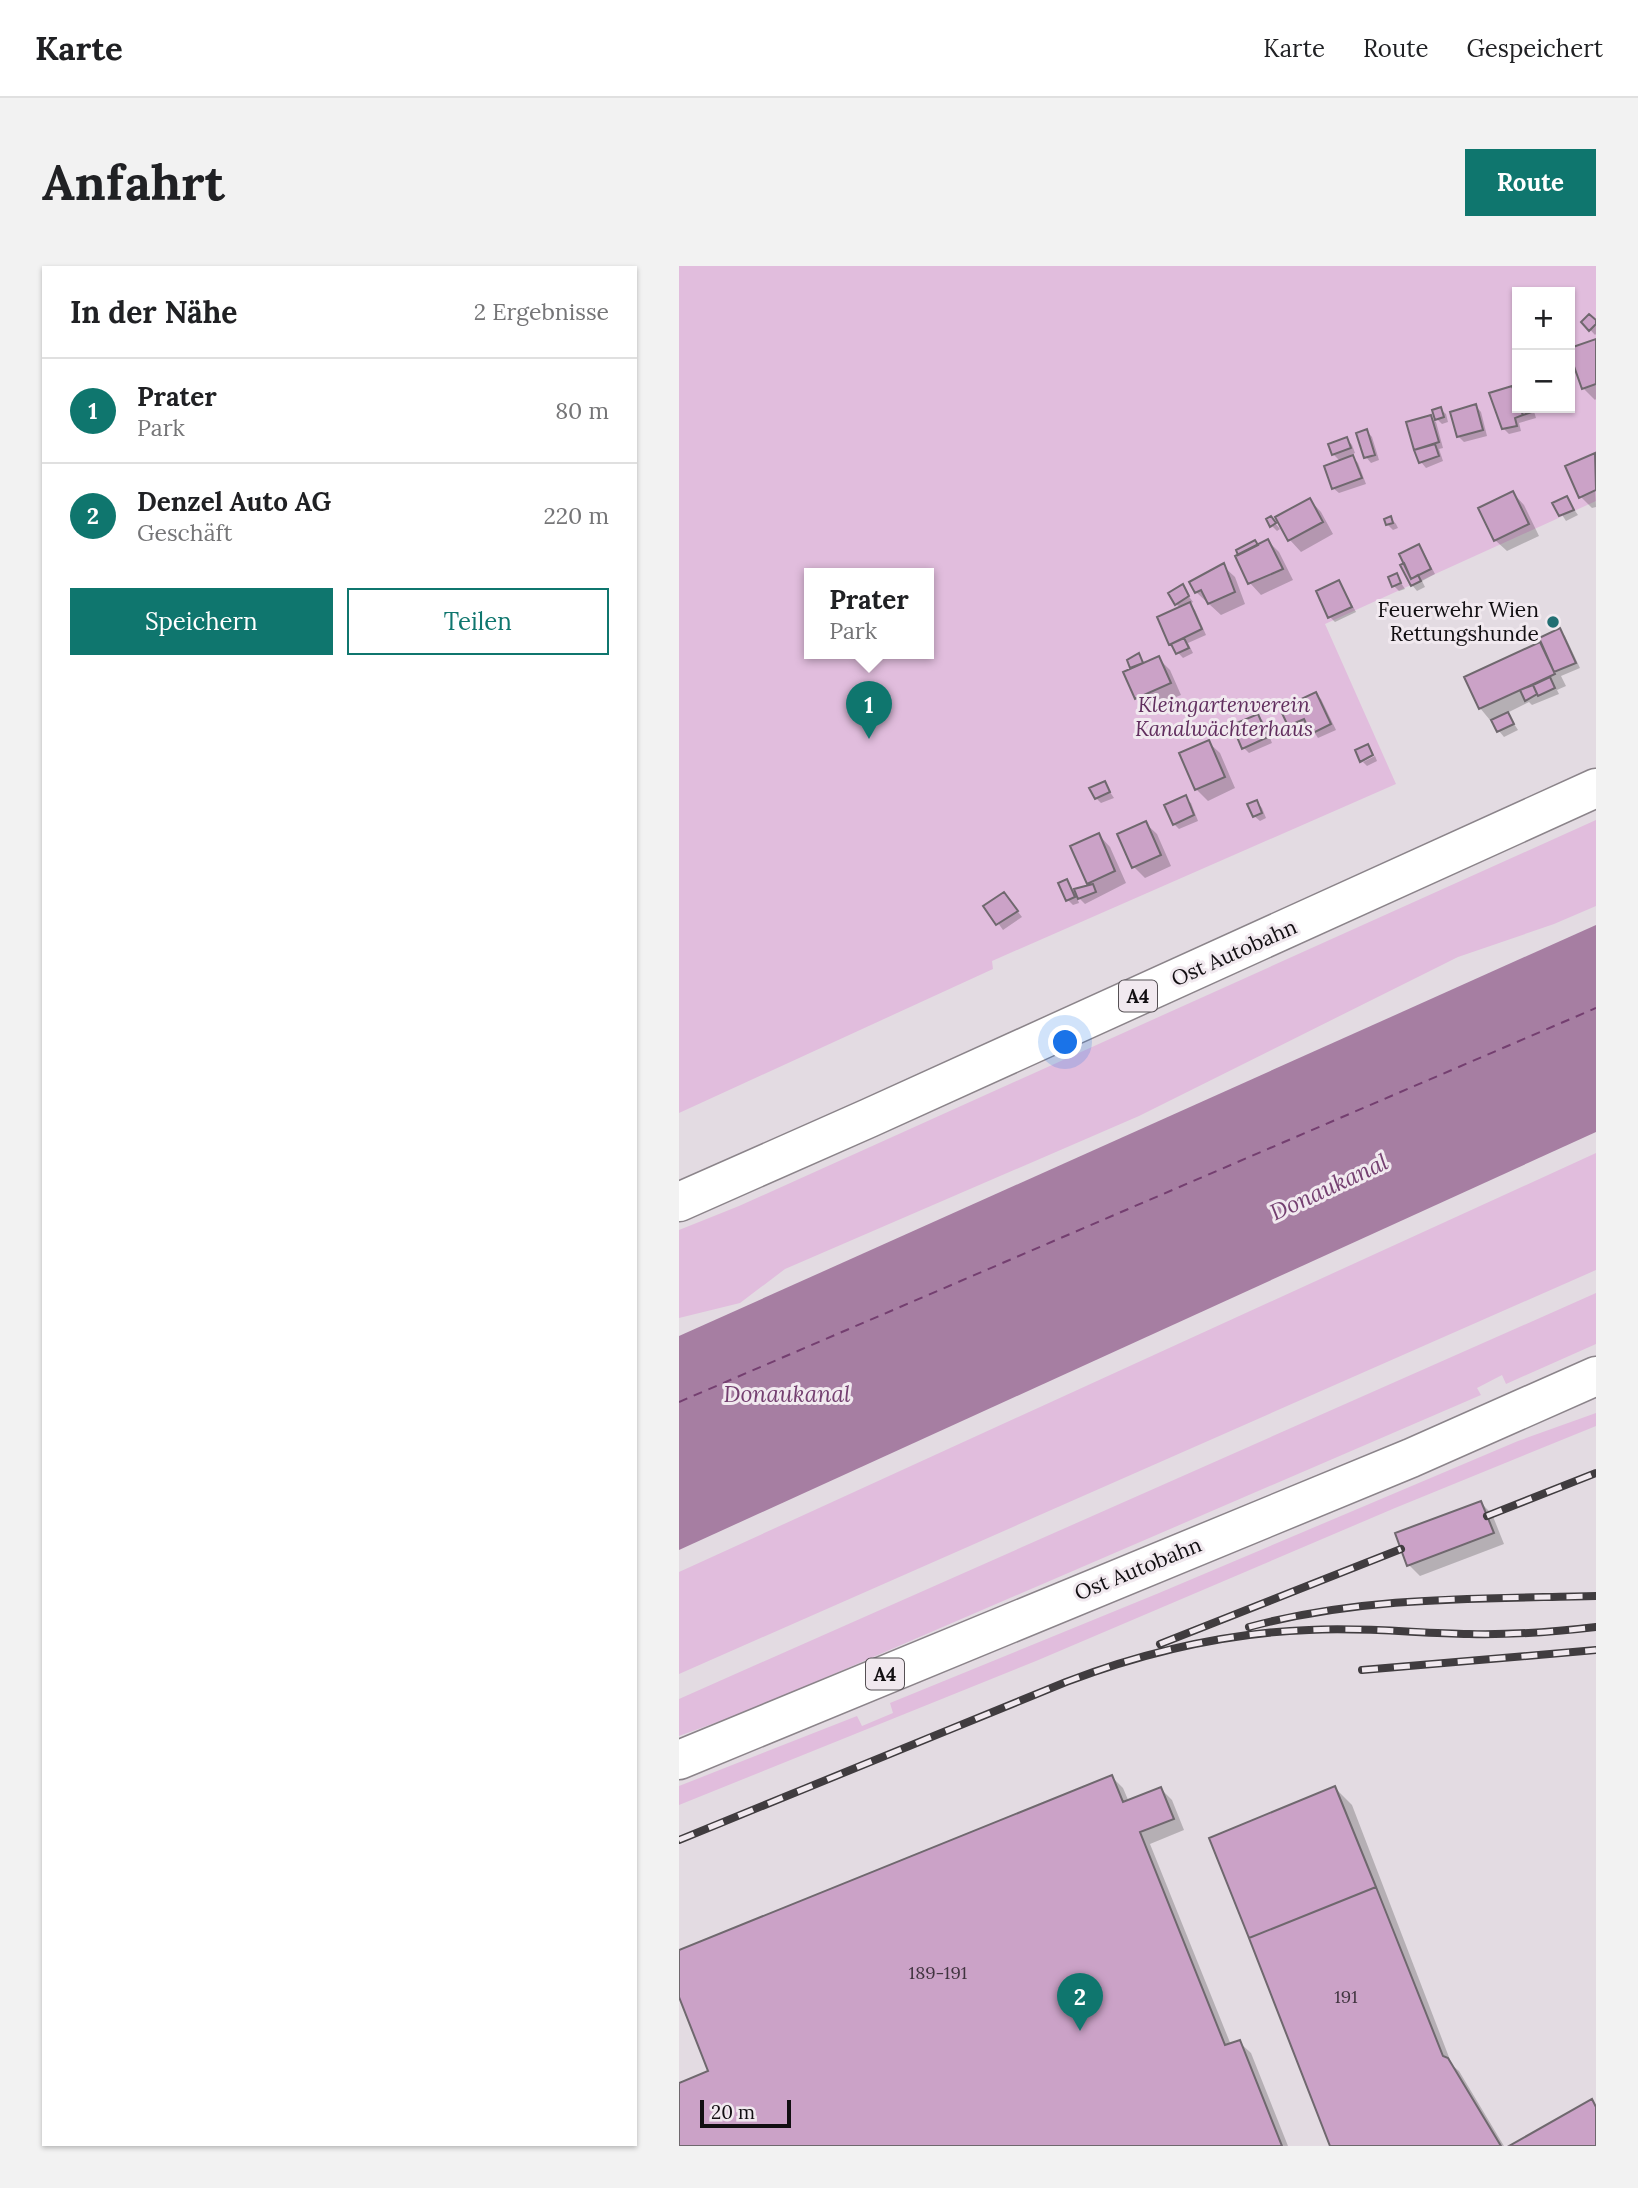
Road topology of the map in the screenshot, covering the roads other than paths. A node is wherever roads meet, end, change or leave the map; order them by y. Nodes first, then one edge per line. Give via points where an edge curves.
1 (1596, 788) edge
2 (679, 1202) edge
3 (1596, 1376) edge
4 (1596, 1399) edge
5 (1411, 1458) junction
6 (679, 1760) edge

1 - 2 highway, Ost Autobahn / A4
3 - 5 highway, Ost Autobahn / A4
4 - 5 highway via 1505,1434
5 - 6 highway, Ost Autobahn / A4

